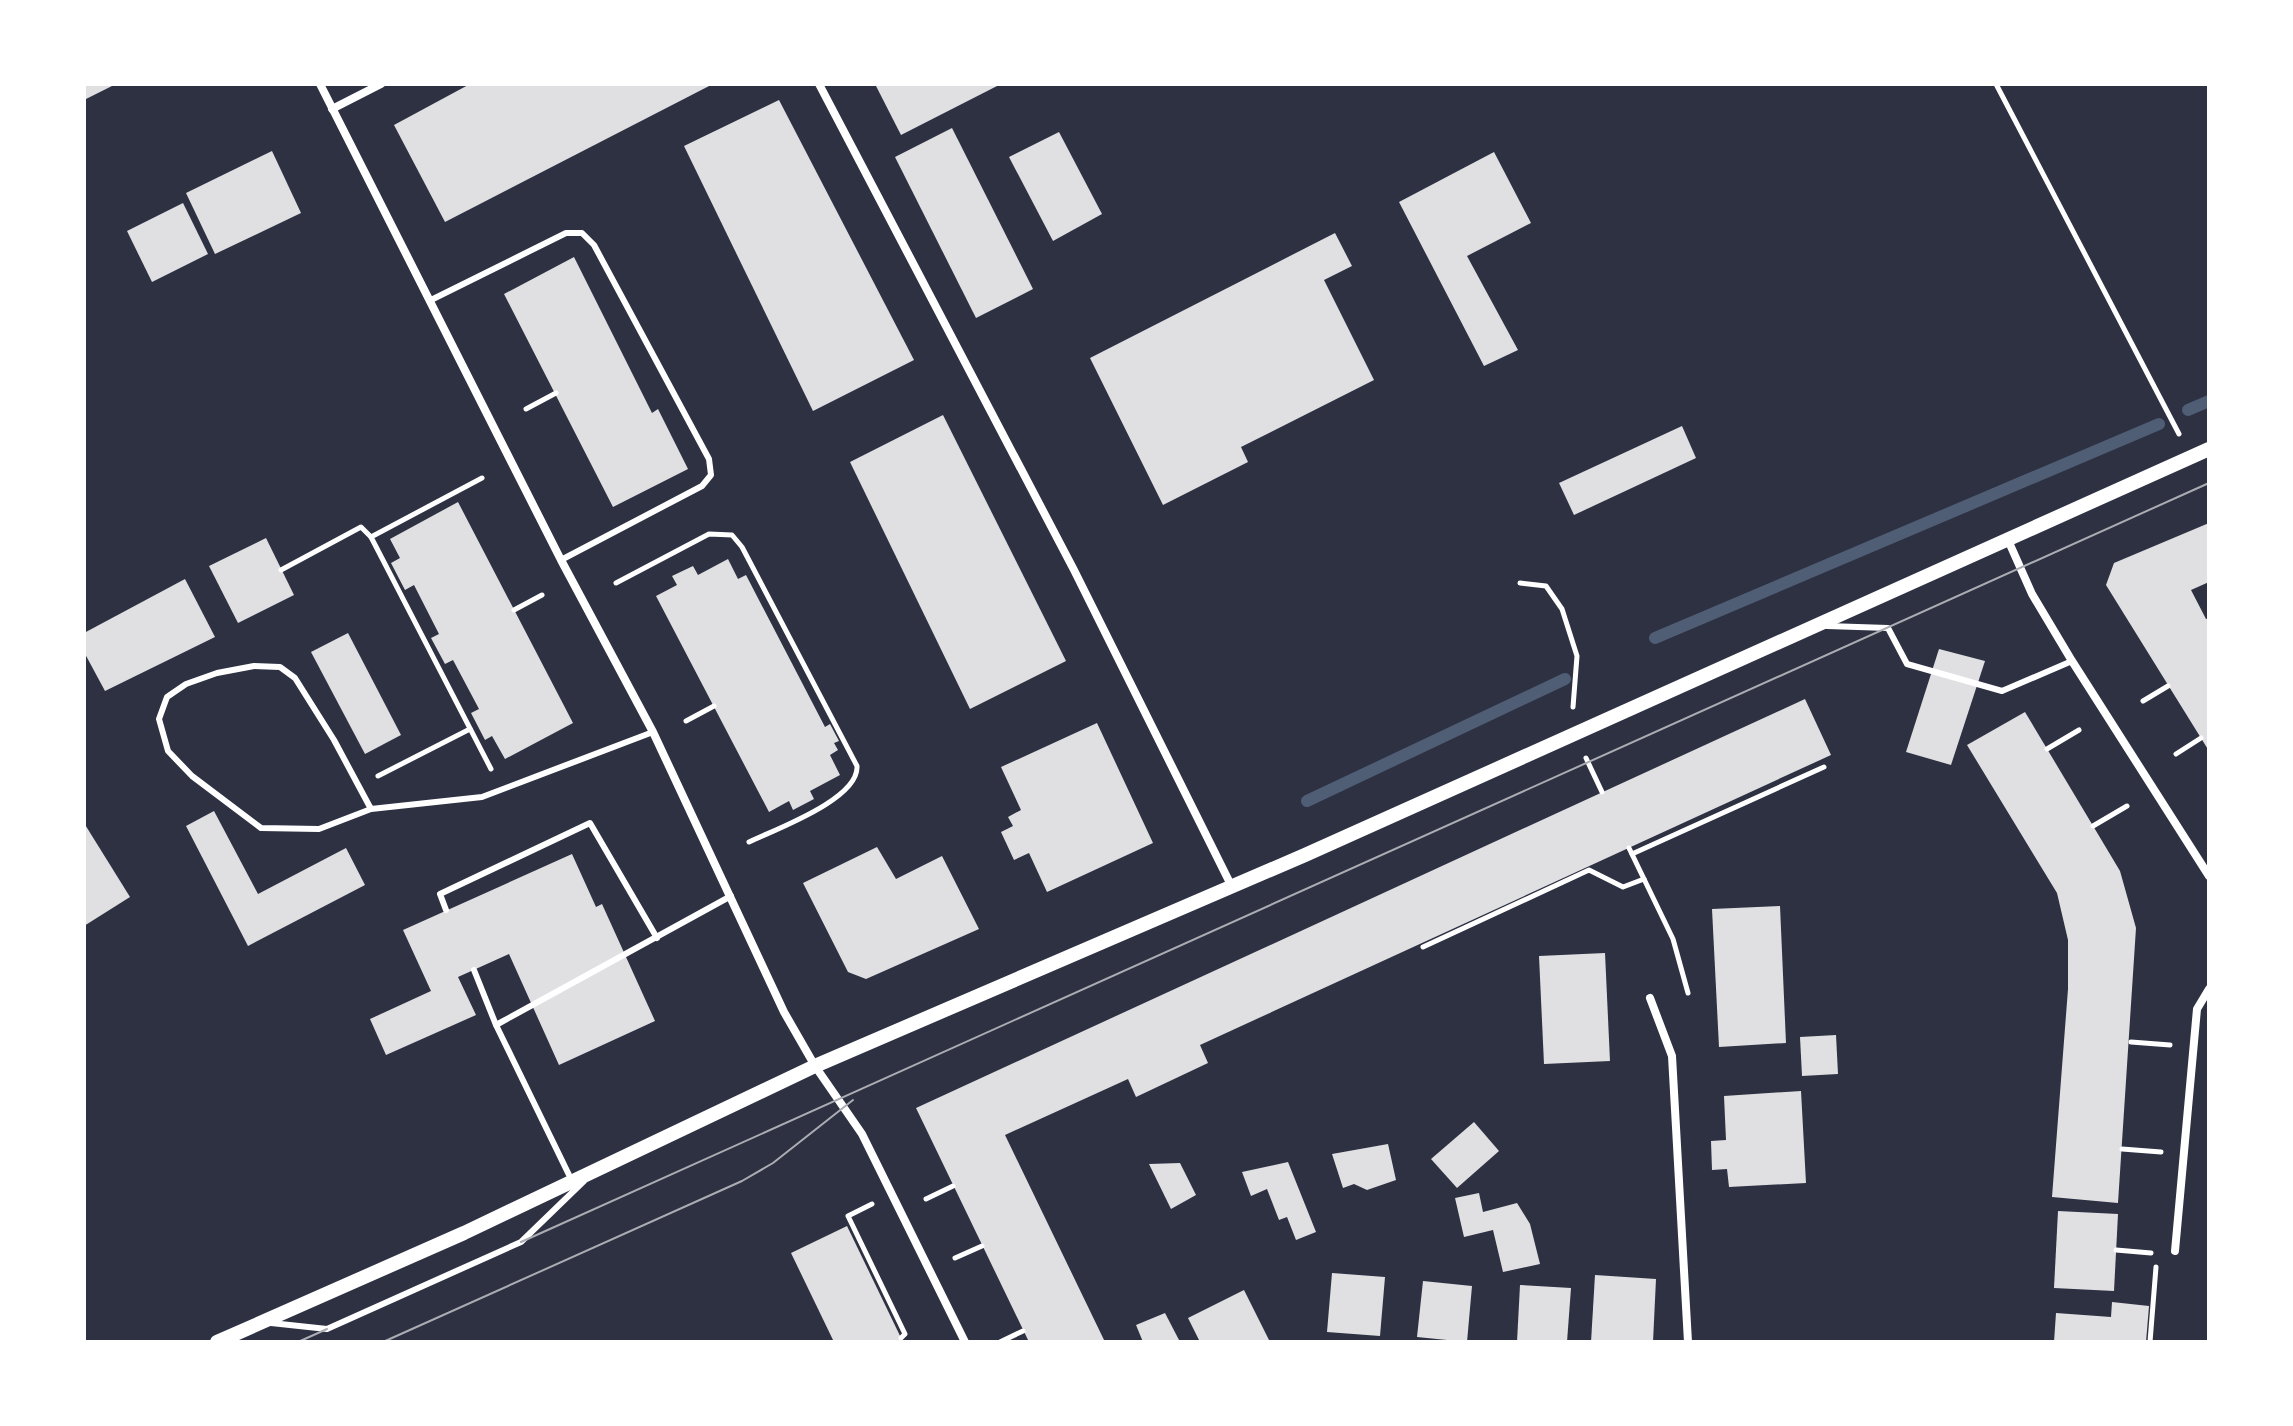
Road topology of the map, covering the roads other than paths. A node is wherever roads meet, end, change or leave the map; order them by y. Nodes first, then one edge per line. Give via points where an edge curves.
1 (320, 84) edge
2 (381, 84) edge
3 (819, 84) edge
4 (332, 109) junction
5 (429, 301) junction
6 (2209, 449) edge
7 (2008, 540) junction
8 (561, 560) junction
9 (1815, 626) junction
10 (2072, 661) junction
11 (653, 732) junction
12 (371, 809) junction
13 (2209, 876) edge
14 (1231, 885) junction
15 (731, 896) junction
16 (446, 910) dead end
17 (657, 938) junction
18 (474, 970) dead end
19 (2209, 989) edge
20 (1650, 998) dead end
21 (496, 1025) junction
22 (815, 1066) junction
23 (601, 1165) junction
24 (571, 1179) junction
25 (2175, 1251) dead end
26 (262, 1322) junction
27 (217, 1342) edge
28 (965, 1342) edge
29 (1688, 1342) edge

1 - 4 street
2 - 4 street
3 - 14 street via 1074,570
4 - 5 street
5 - 8 street
5 - 8 lane via 566,233 582,233 594,245 709,459 711,475 702,486
6 - 7 street
7 - 9 street
7 - 10 street via 2032,594
8 - 11 street
9 - 10 lane via 1888,628 1907,664 2002,691
9 - 14 street
10 - 13 street
11 - 12 lane via 482,797
11 - 15 street
12 - 12 lane via 319,829 261,828 168,751 159,719 167,697 217,673 280,667 295,678
14 - 22 street
15 - 17 lane
15 - 22 street
16 - 17 lane via 440,894 590,823
17 - 21 lane
18 - 21 lane
19 - 25 street via 2197,1009
20 - 29 street via 1672,1056
21 - 24 lane
22 - 23 street
22 - 28 street via 862,1134
23 - 24 street
23 - 26 lane via 521,1242 327,1329
24 - 26 street via 464,1233
26 - 27 street

